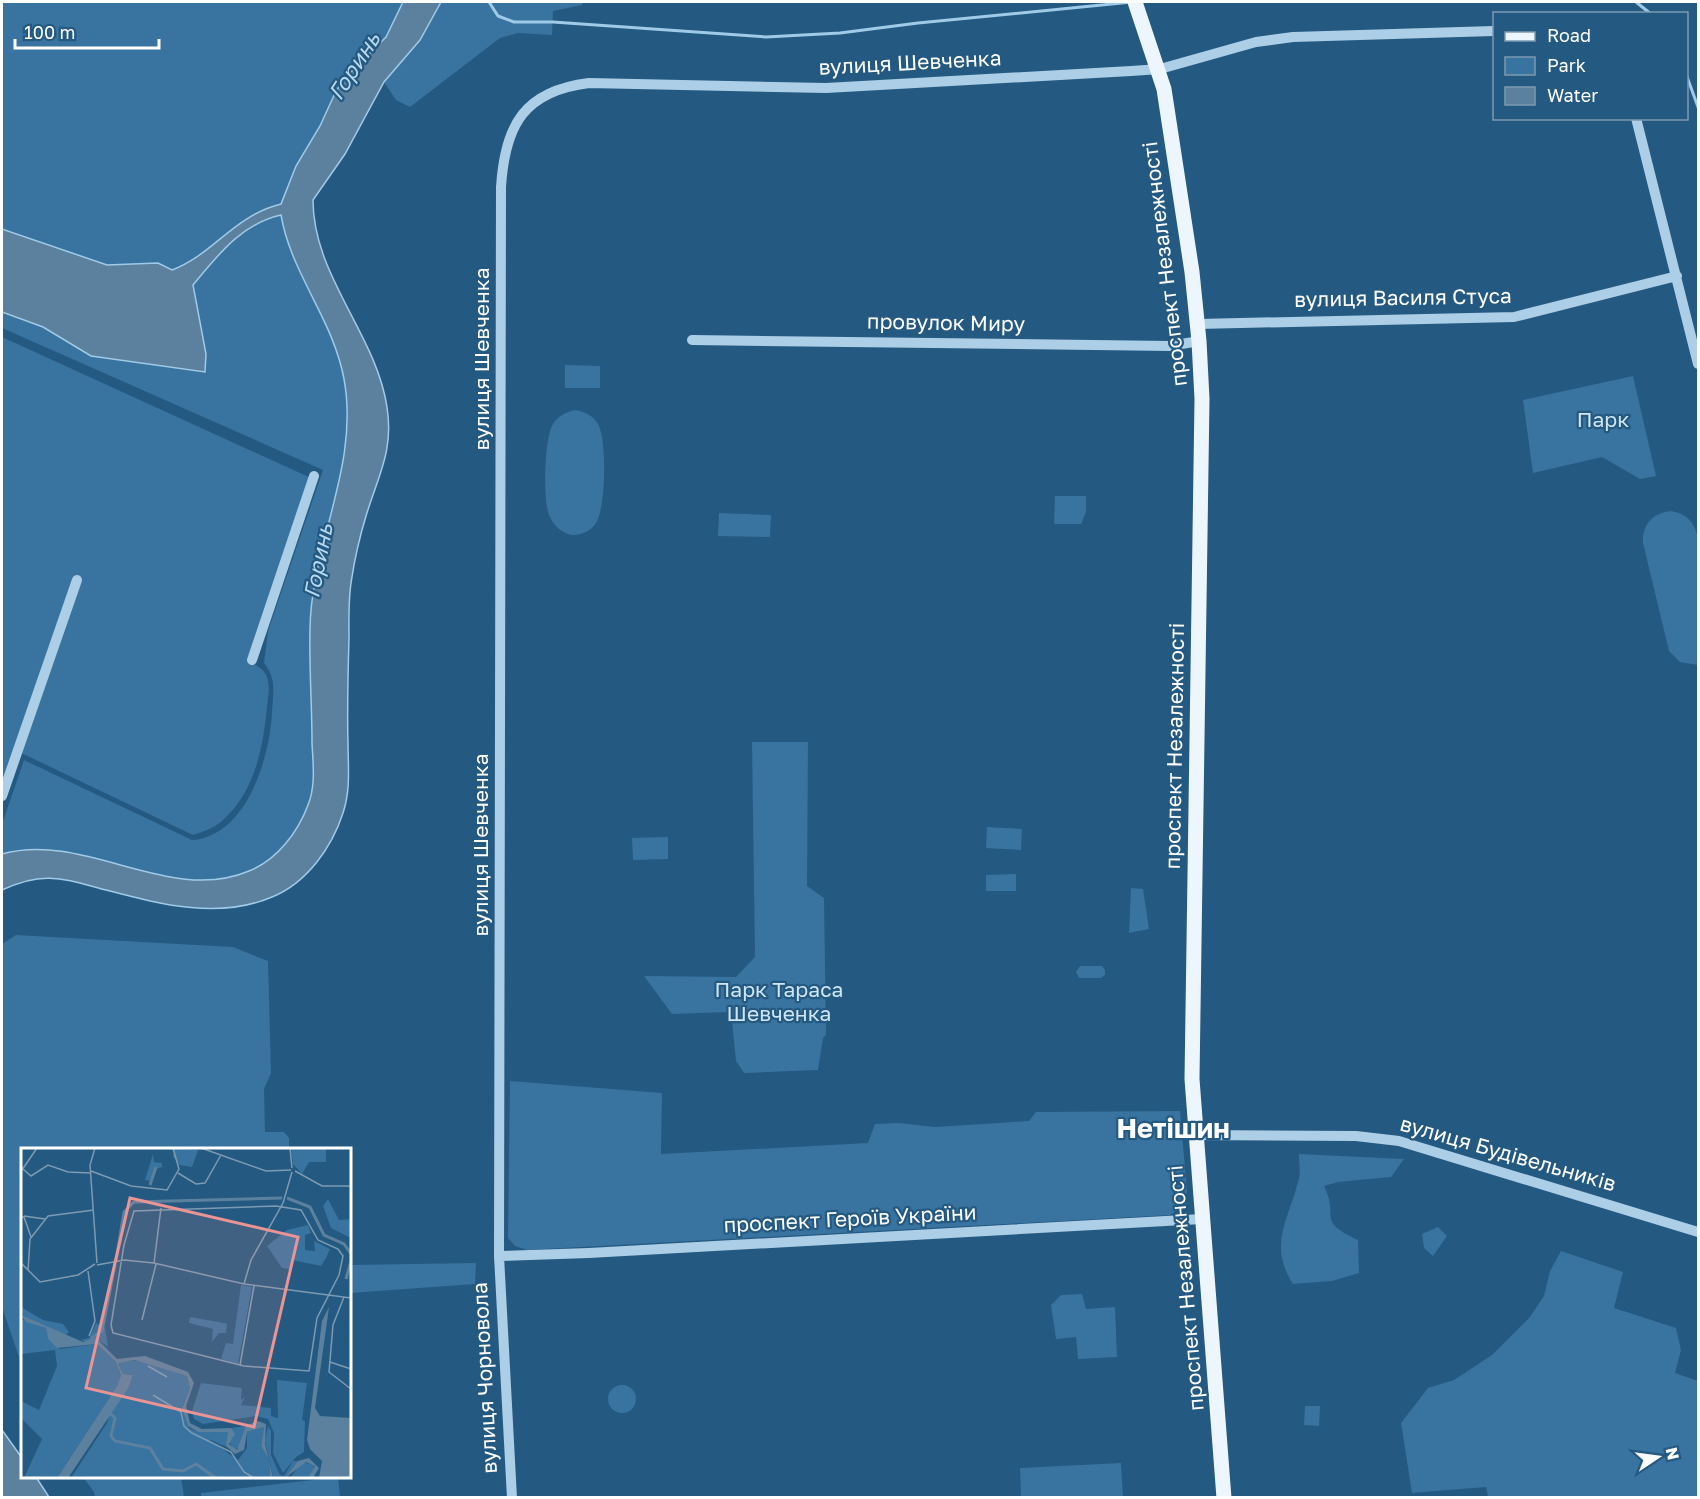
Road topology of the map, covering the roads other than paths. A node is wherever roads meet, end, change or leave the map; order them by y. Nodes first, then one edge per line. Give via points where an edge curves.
1 (1135, 2) edge
2 (1493, 31) edge
3 (1160, 69) junction
4 (1637, 120) edge
5 (1677, 276) junction
6 (1198, 324) junction
7 (692, 340) dead end
8 (1199, 341) junction
9 (1698, 364) edge
10 (315, 476) dead end
11 (77, 580) dead end
12 (252, 660) dead end
13 (2, 796) edge
14 (1194, 1135) junction
15 (1202, 1219) junction
16 (1698, 1232) edge
17 (499, 1256) junction
18 (512, 1497) edge
19 (1224, 1497) edge

1 - 3 main road, проспект Незалежності
2 - 3 street, вулиця Шевченка via 1293,37 1256,42
3 - 6 main road, проспект Незалежності
3 - 17 street, вулиця Шевченка via 826,88 589,83 569,86 538,100 510,133 503,155 501,187
4 - 5 street
5 - 6 street, вулиця Василя Стуса via 1514,317
5 - 9 street
6 - 8 main road, проспект Незалежності
7 - 8 street, провулок Миру via 1170,346
8 - 14 main road, проспект Незалежності via 1202,399 1191,1079
10 - 12 street
11 - 13 street
14 - 15 main road, проспект Незалежності
14 - 16 street, вулиця Будівельників via 1356,1136 1399,1141
15 - 17 street, проспект Героїв України
15 - 19 main road, проспект Незалежності
17 - 18 street, вулиця Чорновола

